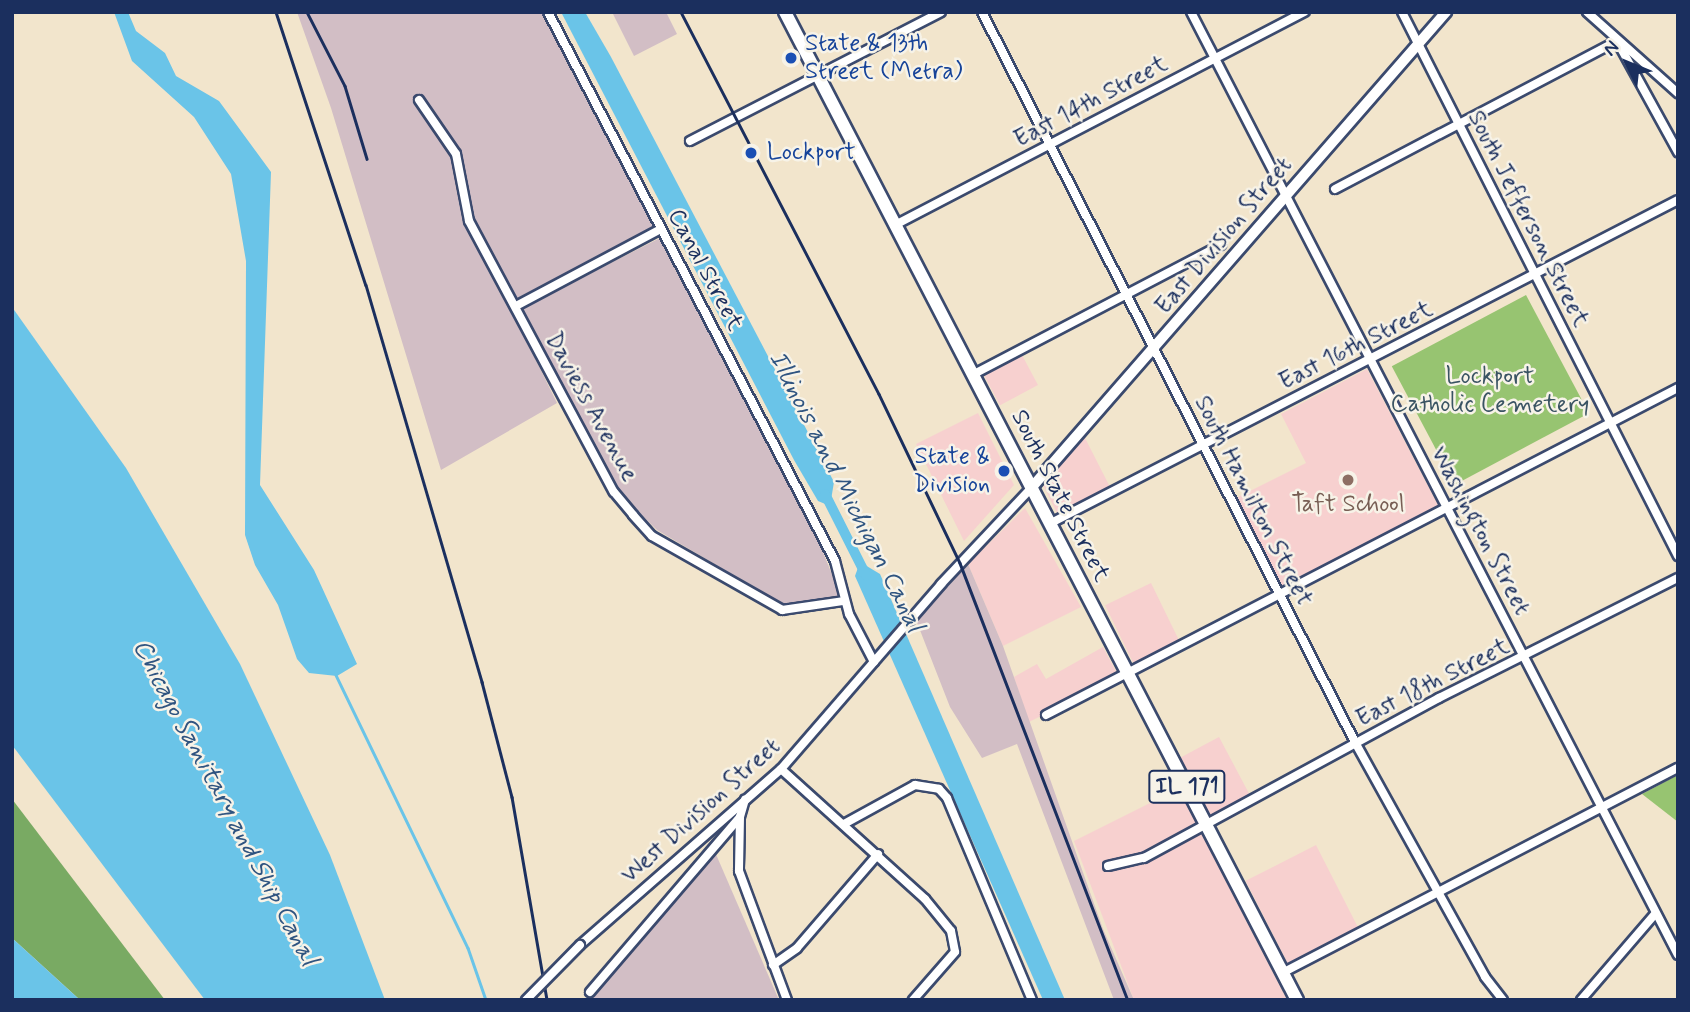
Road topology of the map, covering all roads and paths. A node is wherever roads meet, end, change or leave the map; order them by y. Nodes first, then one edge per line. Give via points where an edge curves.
1 (548, 12) edge
2 (785, 12) edge
3 (941, 12) edge
4 (982, 12) edge
5 (1191, 12) edge
6 (1305, 12) edge
7 (1402, 12) edge
8 (1446, 12) edge
9 (1587, 12) edge
10 (1617, 41) junction
11 (1418, 43) junction
12 (1216, 59) junction
13 (819, 78) junction
14 (1678, 93) edge
15 (419, 100) dead end
16 (1458, 126) junction
17 (1674, 135) edge
18 (690, 141) dead end
19 (1051, 146) junction
20 (1678, 152) edge
21 (1335, 189) dead end
22 (1285, 197) junction
23 (1678, 200) edge
24 (895, 225) junction
25 (662, 229) junction
26 (1221, 245) dead end
27 (1535, 276) junction
28 (1126, 294) junction
29 (516, 306) junction
30 (1154, 351) junction
31 (1369, 360) junction
32 (974, 374) junction
33 (1678, 388) edge
34 (1611, 423) junction
35 (1203, 444) junction
36 (1033, 486) junction
37 (1447, 509) junction
38 (1051, 523) junction
39 (1678, 556) edge
40 (1678, 578) edge
41 (1281, 596) junction
42 (844, 601) junction
43 (877, 659) junction
44 (1525, 659) junction
45 (1128, 674) junction
46 (1046, 715) dead end
47 (1356, 744) junction
48 (1678, 768) edge
49 (781, 769) junction
50 (746, 797) junction
51 (1601, 809) junction
52 (740, 817) junction
53 (844, 824) junction
54 (1207, 825) junction
55 (878, 855) junction
56 (1108, 866) dead end
57 (1437, 893) junction
58 (1655, 914) junction
59 (1678, 955) edge
60 (773, 965) junction
61 (1284, 972) junction
62 (590, 992) dead end
63 (526, 1000) edge
64 (787, 1000) edge
65 (913, 1000) edge
66 (1032, 1000) edge
67 (1297, 1000) edge
68 (1503, 1000) edge
69 (1581, 1000) edge

1 - 25 street, Canal Street
2 - 13 main road, South State Street / IL 171
3 - 13 street
4 - 19 street, South Hamilton Street
5 - 12 street, Washington Street
6 - 12 street, East 14th Street
7 - 11 street, South Jefferson Street
8 - 11 street, East Division Street
9 - 10 street
10 - 14 street
10 - 16 street
10 - 17 street
11 - 16 street, South Jefferson Street
11 - 22 street, East Division Street
12 - 19 street, East 14th Street
12 - 22 street, Washington Street
13 - 18 street
13 - 24 main road, South State Street / IL 171
15 - 29 street, Daviess Avenue via 456,154 469,222
16 - 21 street
16 - 27 street, South Jefferson Street
17 - 20 street
19 - 24 street, East 14th Street
19 - 28 street, South Hamilton Street
22 - 30 street, East Division Street
22 - 31 street, Washington Street
23 - 27 street, East 16th Street
24 - 32 main road, South State Street / IL 171
25 - 29 street
25 - 42 street, Canal Street via 835,561
26 - 28 street
27 - 31 street, East 16th Street
27 - 34 street, South Jefferson Street
28 - 30 street, South Hamilton Street
28 - 32 street
29 - 42 street, Daviess Avenue via 614,492 652,536 782,610
30 - 35 street, South Hamilton Street
30 - 36 street, East Division Street
31 - 35 street, East 16th Street
31 - 37 street, Washington Street
32 - 36 main road, South State Street / IL 171
33 - 34 street
34 - 37 street
34 - 39 street, South Jefferson Street
35 - 38 street, East 16th Street
35 - 41 street, South Hamilton Street
36 - 38 main road, South State Street / IL 171
36 - 43 street, West Division Street
37 - 41 street
37 - 44 street, Washington Street
38 - 45 main road, South State Street / IL 171
40 - 44 street, East 18th Street
41 - 45 street
41 - 47 street, South Hamilton Street
42 - 43 street, Canal Street
43 - 49 street, West Division Street
44 - 47 street, East 18th Street
44 - 51 street, Washington Street
45 - 46 street
45 - 54 main road, South State Street / IL 171
47 - 54 street, East 18th Street
47 - 57 street, South Hamilton Street
48 - 51 street
49 - 50 street, West Division Street
49 - 53 street
50 - 52 street
50 - 63 street, West Division Street, bridge via 580,945
51 - 57 street
51 - 58 street, Washington Street
52 - 60 street via 739,871
52 - 62 street
53 - 55 street
53 - 66 street via 915,785 939,789 947,798
54 - 56 street, East 18th Street via 1144,858
54 - 61 main road, South State Street / IL 171
55 - 60 street via 797,948
55 - 65 street via 951,931 956,952
57 - 61 street
57 - 68 street, South Hamilton Street
58 - 59 street, Washington Street
58 - 69 street
60 - 64 street
61 - 67 main road, South State Street / IL 171

